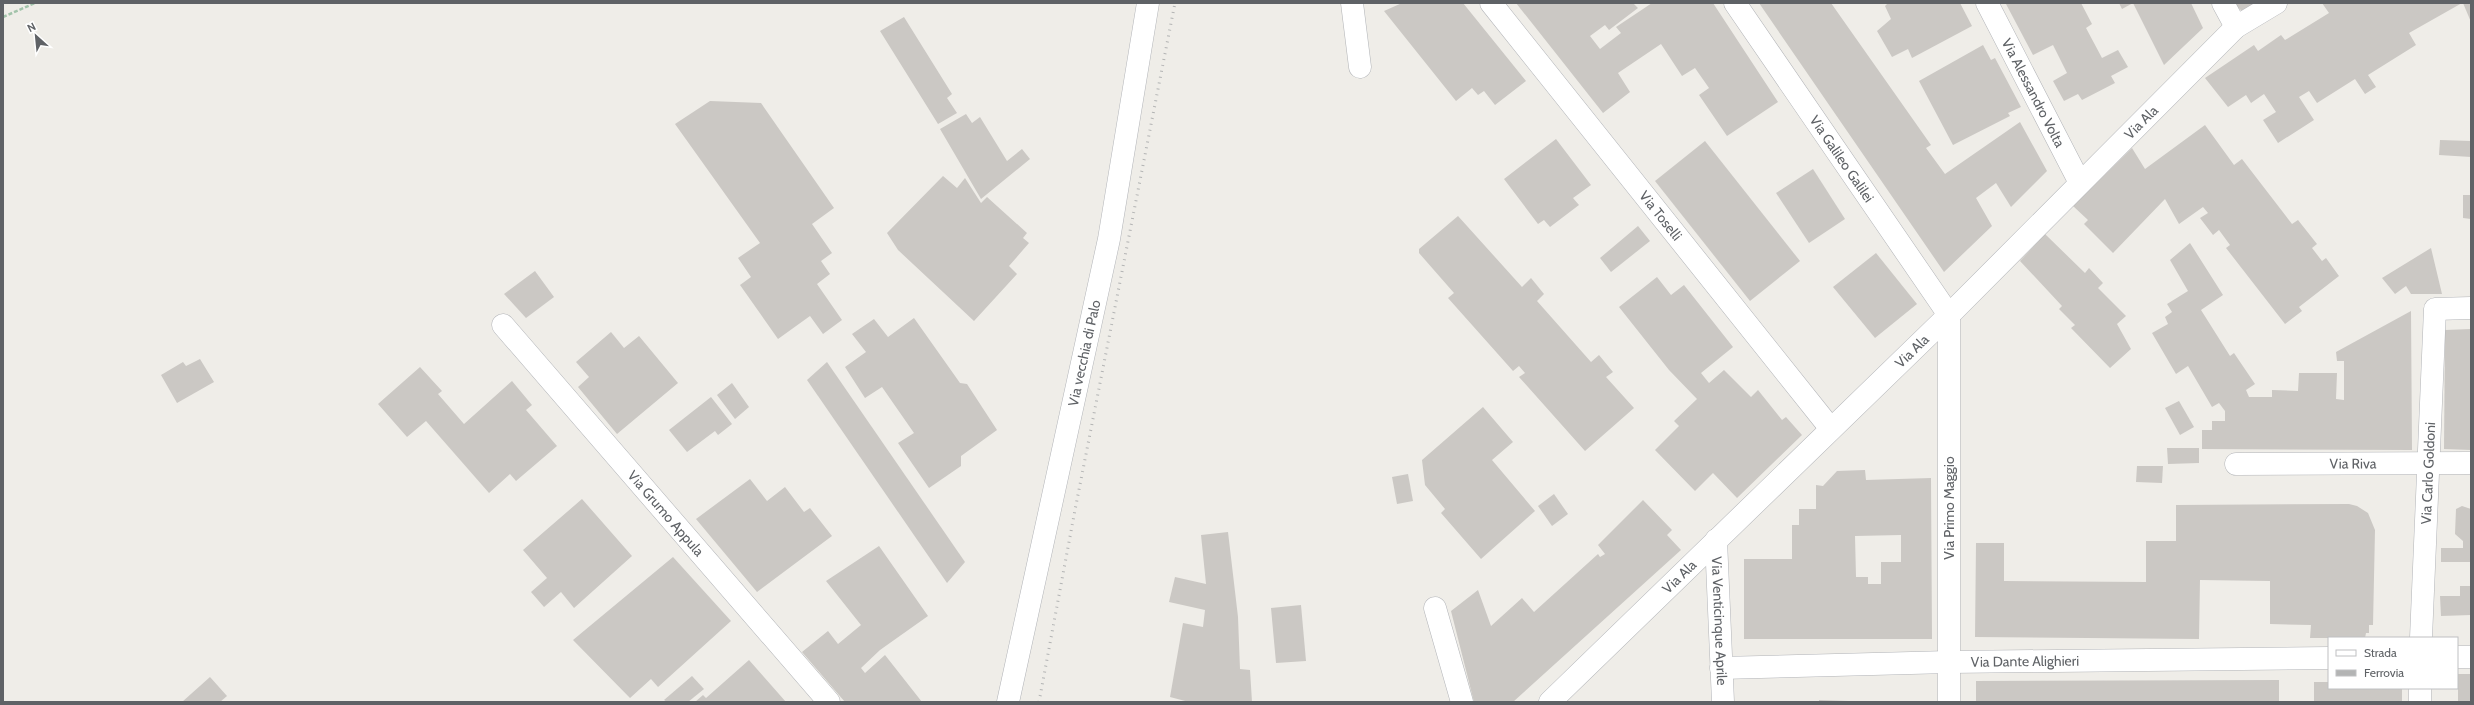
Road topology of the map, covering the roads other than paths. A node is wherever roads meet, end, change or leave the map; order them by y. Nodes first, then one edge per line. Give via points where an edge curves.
1 (1148, 3) edge
2 (1352, 3) edge
3 (1491, 3) edge
4 (1734, 3) edge
5 (1987, 3) edge
6 (2223, 3) edge
7 (2276, 3) edge
8 (2236, 28) junction
9 (1360, 67) dead end
10 (2080, 183) junction
11 (2471, 308) edge
12 (1949, 315) junction
13 (503, 325) dead end
14 (1831, 429) junction
15 (2471, 463) edge
16 (2236, 464) dead end
17 (2429, 464) junction
18 (1716, 540) junction
19 (1434, 608) dead end
20 (2421, 637) edge
21 (2458, 657) edge
22 (2471, 657) edge
23 (2328, 658) edge
24 (1949, 662) junction
25 (1721, 668) junction
26 (2420, 689) edge
27 (829, 702) edge
28 (1008, 702) edge
29 (1462, 702) edge
30 (1550, 702) edge
31 (1723, 702) edge
32 (1949, 702) edge
33 (2420, 702) edge

1 - 28 street, Via vecchia di Palo via 1109,239
2 - 9 street
3 - 14 street, Via Toselli
4 - 12 street, Via Galileo Galilei
5 - 10 street, Via Alessandro Volta
6 - 8 street
7 - 8 street, Via Ala
8 - 10 street, Via Ala
10 - 12 street, Via Ala
11 - 17 street, Via Carlo Goldoni via 2435,309
12 - 14 street, Via Ala
12 - 24 street, Via Primo Maggio
13 - 27 street, Via Grumo Appula
14 - 18 street, Via Ala
15 - 17 street, Via Riva
16 - 17 street, Via Riva
17 - 20 street, Via Carlo Goldoni
18 - 25 street, Via Venticinque Aprile
18 - 30 street, Via Ala
19 - 29 street
21 - 22 street
23 - 24 street, Via Dante Alighieri
24 - 25 street, Via Dante Alighieri
24 - 32 street, Via Primo Maggio
25 - 31 street, Via Venticinque Aprile
26 - 33 street

